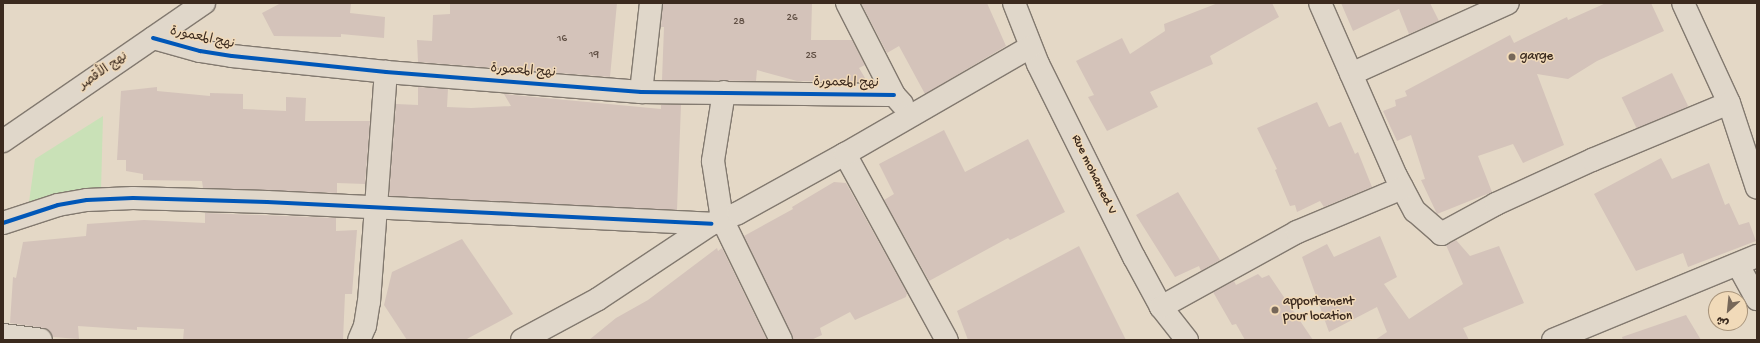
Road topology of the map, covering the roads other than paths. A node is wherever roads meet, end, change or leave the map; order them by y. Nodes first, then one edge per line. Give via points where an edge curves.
1 (204, 3) edge
2 (651, 3) edge
3 (847, 3) edge
4 (1014, 3) edge
5 (1320, 3) edge
6 (1508, 3) edge
7 (1683, 3) edge
8 (153, 38) junction
9 (1030, 47) junction
10 (386, 72) junction
11 (1351, 74) junction
12 (641, 92) junction
13 (724, 92) junction
14 (894, 95) junction
15 (1729, 103) junction
16 (911, 114) junction
17 (3, 141) edge
18 (845, 154) junction
19 (1402, 188) junction
20 (1757, 188) edge
21 (377, 209) junction
22 (716, 222) junction
23 (3, 223) edge
24 (1747, 260) edge
25 (1757, 299) edge
26 (1161, 307) junction
27 (3, 335) edge
28 (41, 340) edge
29 (359, 340) edge
30 (522, 340) edge
31 (781, 340) edge
32 (947, 340) edge
33 (1187, 340) edge
34 (1553, 340) edge

1 - 8 street, نهج الأقصر
2 - 12 street
3 - 14 street
4 - 9 street, Rue mohamed V
5 - 11 street
6 - 11 street
7 - 15 street
8 - 10 street, نهج المعمورة via 200,51 232,56
8 - 17 street, نهج الأقصر
9 - 16 street
9 - 26 street, Rue mohamed V
10 - 12 street, نهج المعمورة
10 - 21 street
11 - 19 street
12 - 13 street, نهج المعمورة
13 - 14 street, نهج المعمورة
13 - 22 street via 713,161
14 - 16 street
15 - 19 street via 1585,163 1496,204 1442,234 1415,212
15 - 20 street
16 - 18 street
18 - 22 street
18 - 32 street
19 - 26 street via 1297,232
21 - 22 street
21 - 23 street via 267,202 87,200 58,205
21 - 29 street via 369,302 365,326
22 - 30 street via 598,299
22 - 31 street
24 - 25 street
24 - 34 street
26 - 33 street, Rue mohamed V
27 - 28 street

